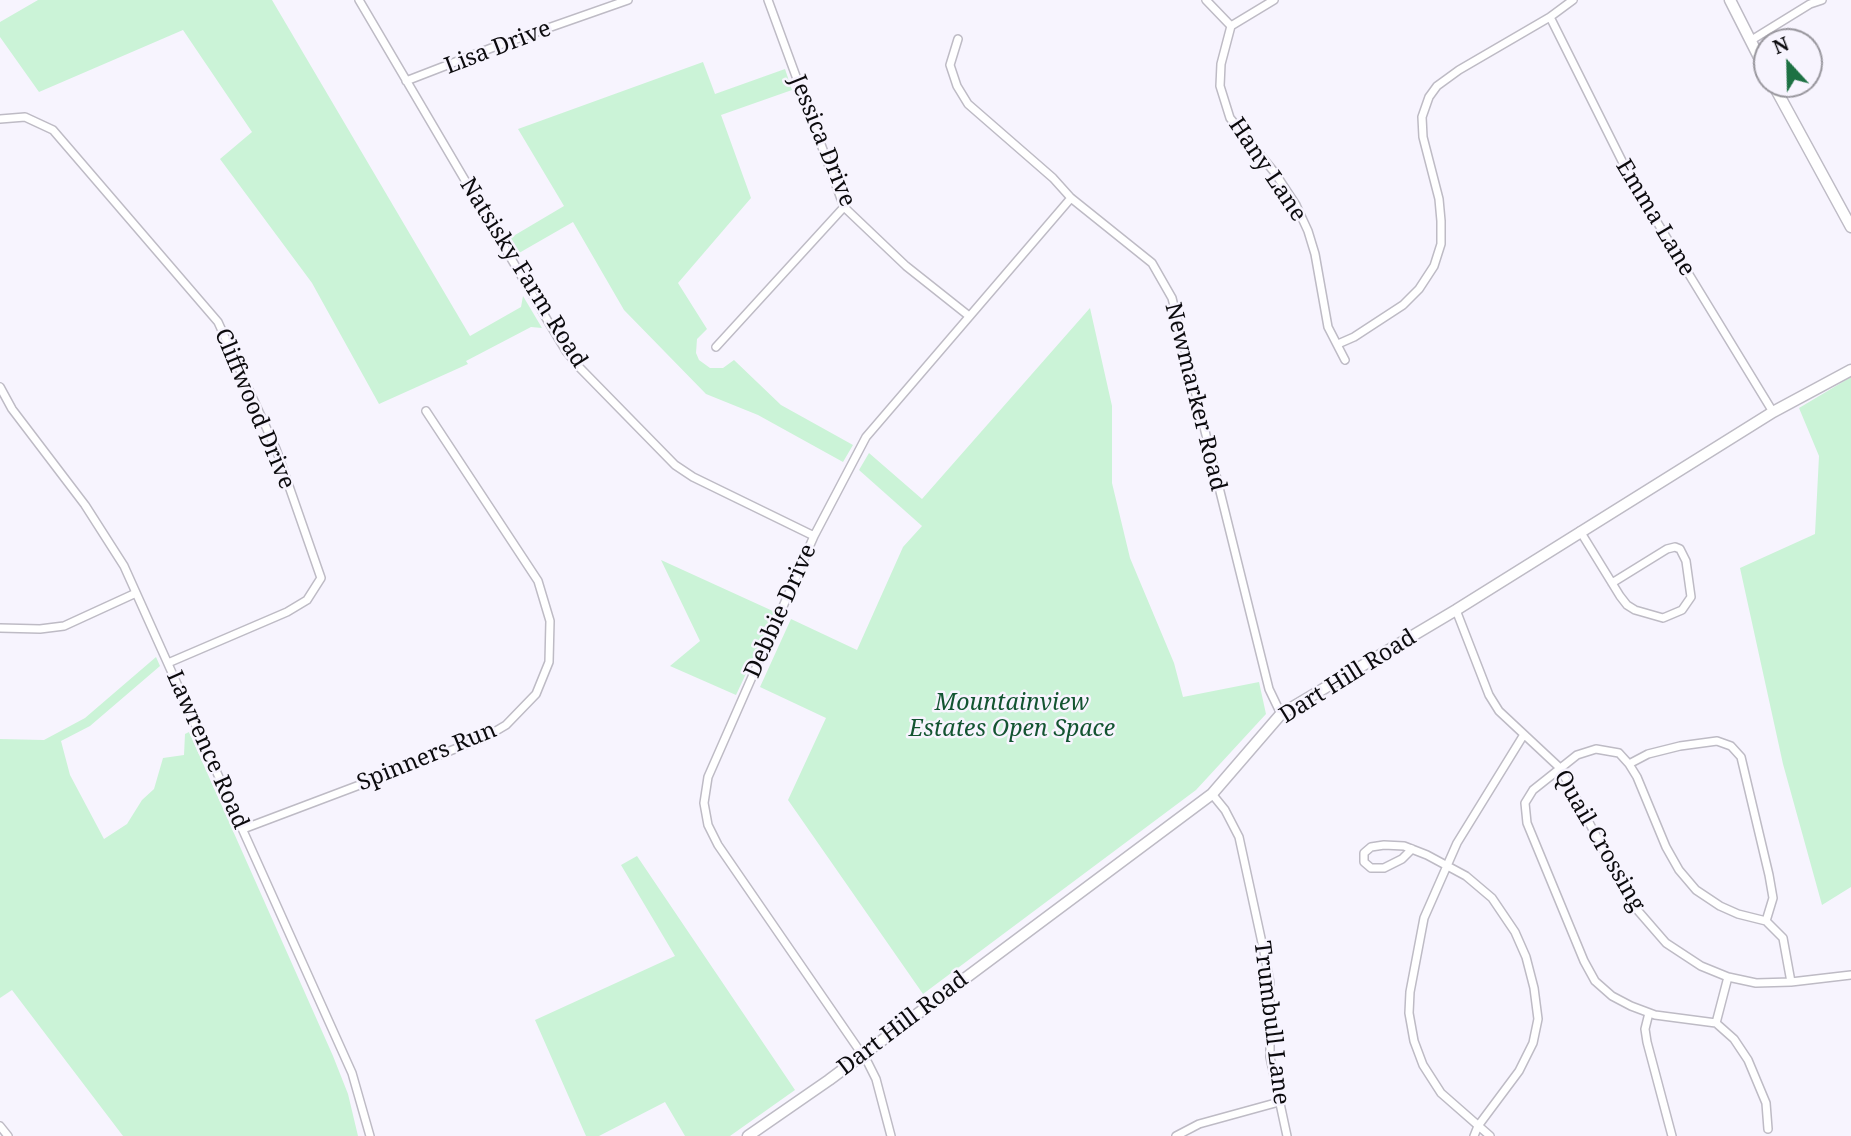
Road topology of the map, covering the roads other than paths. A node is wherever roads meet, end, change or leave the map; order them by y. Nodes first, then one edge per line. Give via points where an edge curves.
1 (359, 0) edge
2 (628, 0) edge
3 (768, 0) edge
4 (1206, 0) edge
5 (1274, 0) edge
6 (1573, 0) edge
7 (1730, 0) edge
8 (1822, 0) edge
9 (1549, 17) junction
10 (1231, 26) junction
11 (958, 39) dead end
12 (1750, 41) junction
13 (1753, 47) edge
14 (407, 81) junction
15 (1781, 98) edge
16 (0, 119) edge
17 (1071, 198) junction
18 (844, 207) junction
19 (1851, 227) edge
20 (968, 316) junction
21 (1338, 344) junction
22 (716, 347) dead end
23 (1345, 360) dead end
24 (1851, 370) edge
25 (0, 387) edge
26 (426, 411) dead end
27 (1773, 412) junction
28 (1580, 531) junction
29 (814, 536) junction
30 (1612, 583) junction
31 (136, 593) junction
32 (1456, 610) junction
33 (0, 628) edge
34 (168, 663) junction
35 (1281, 715) junction
36 (1523, 736) junction
37 (1629, 764) junction
38 (1560, 768) junction
39 (1212, 794) junction
40 (243, 829) junction
41 (1412, 849) junction
42 (1447, 867) junction
43 (1766, 921) junction
44 (1851, 975) edge
45 (1728, 977) junction
46 (1791, 982) junction
47 (1649, 1013) junction
48 (1716, 1023) junction
49 (861, 1056) junction
50 (1279, 1102) junction
51 (0, 1126) edge
52 (1478, 1126) junction
53 (1768, 1129) dead end
54 (8, 1136) edge
55 (370, 1136) edge
56 (748, 1136) edge
57 (891, 1136) edge
58 (1176, 1136) edge
59 (1287, 1136) edge
60 (1474, 1136) edge
61 (1490, 1136) edge
62 (1672, 1136) edge

1 - 14 street, Natsisky Farm Road
2 - 14 street, Lisa Drive
3 - 18 street, Jessica Drive
4 - 10 street
5 - 10 street
6 - 9 street
7 - 12 main road
8 - 12 street
9 - 21 street via 1459,70 1429,97 1422,117 1423,137 1441,221 1434,265 1403,305
9 - 27 street, Emma Lane via 1632,181
10 - 21 street, Hany Lane via 1221,64 1224,103 1230,118 1296,205 1315,254 1328,327
11 - 17 street, Newmarker Road via 950,65 968,104
12 - 13 main road
14 - 29 street, Natsisky Farm Road via 580,368 675,465
15 - 19 main road
16 - 34 street, Cliffwood Drive via 25,117 53,130 218,322 276,449 321,578 307,600 287,612
17 - 20 street, Debbie Drive
17 - 35 street, Newmarker Road via 1152,263 1172,298 1269,689
18 - 20 street, Jessica Drive
18 - 22 street
20 - 29 street, Debbie Drive via 866,437
21 - 23 street, Hany Lane
24 - 27 main road, Dart Hill Road
25 - 31 street, Lawrence Road via 109,540
26 - 40 street, Spinners Run via 538,581 550,621 549,662 536,694 506,725 484,738
27 - 28 main road, Dart Hill Road
28 - 30 street
28 - 32 main road, Dart Hill Road
29 - 49 street, Debbie Drive via 708,777 704,803 718,845
30 - 30 street via 1627,605 1654,616 1671,616 1687,606 1691,597 1686,561 1675,547
31 - 33 street via 64,626
31 - 34 street, Lawrence Road
32 - 35 main road, Dart Hill Road
32 - 36 street, Quail Crossing via 1489,695
34 - 40 street, Lawrence Road
35 - 39 main road, Dart Hill Road
36 - 38 street, Quail Crossing
36 - 42 street via 1458,841
37 - 38 street via 1619,753 1597,749 1577,755
37 - 43 street via 1666,847 1696,890 1738,914
37 - 43 street via 1669,748 1717,741 1741,757 1773,898
38 - 45 street, Quail Crossing via 1648,925 1684,956
38 - 47 street via 1533,790 1525,803 1527,823 1595,981 1612,996
39 - 49 main road, Dart Hill Road
39 - 50 street, Trumbull Lane via 1239,837 1270,983 1270,1057
40 - 55 street, Lawrence Road via 352,1073
41 - 41 street via 1384,868 1370,868 1364,862 1364,853 1371,848
41 - 42 street
42 - 52 street via 1424,918 1409,1013 1423,1065 1441,1093
42 - 52 street via 1492,898 1516,932 1534,988 1538,1019 1533,1043 1518,1071
43 - 46 street via 1783,938
44 - 46 street, Quail Crossing
45 - 46 street, Quail Crossing via 1756,983
45 - 48 street
47 - 48 street
47 - 62 street via 1647,1042
48 - 53 street via 1748,1060 1766,1103
49 - 56 main road, Dart Hill Road
49 - 57 street, Debbie Drive via 876,1079
50 - 58 street via 1199,1124
50 - 59 street, Trumbull Lane
51 - 54 street
52 - 60 street
52 - 61 street

